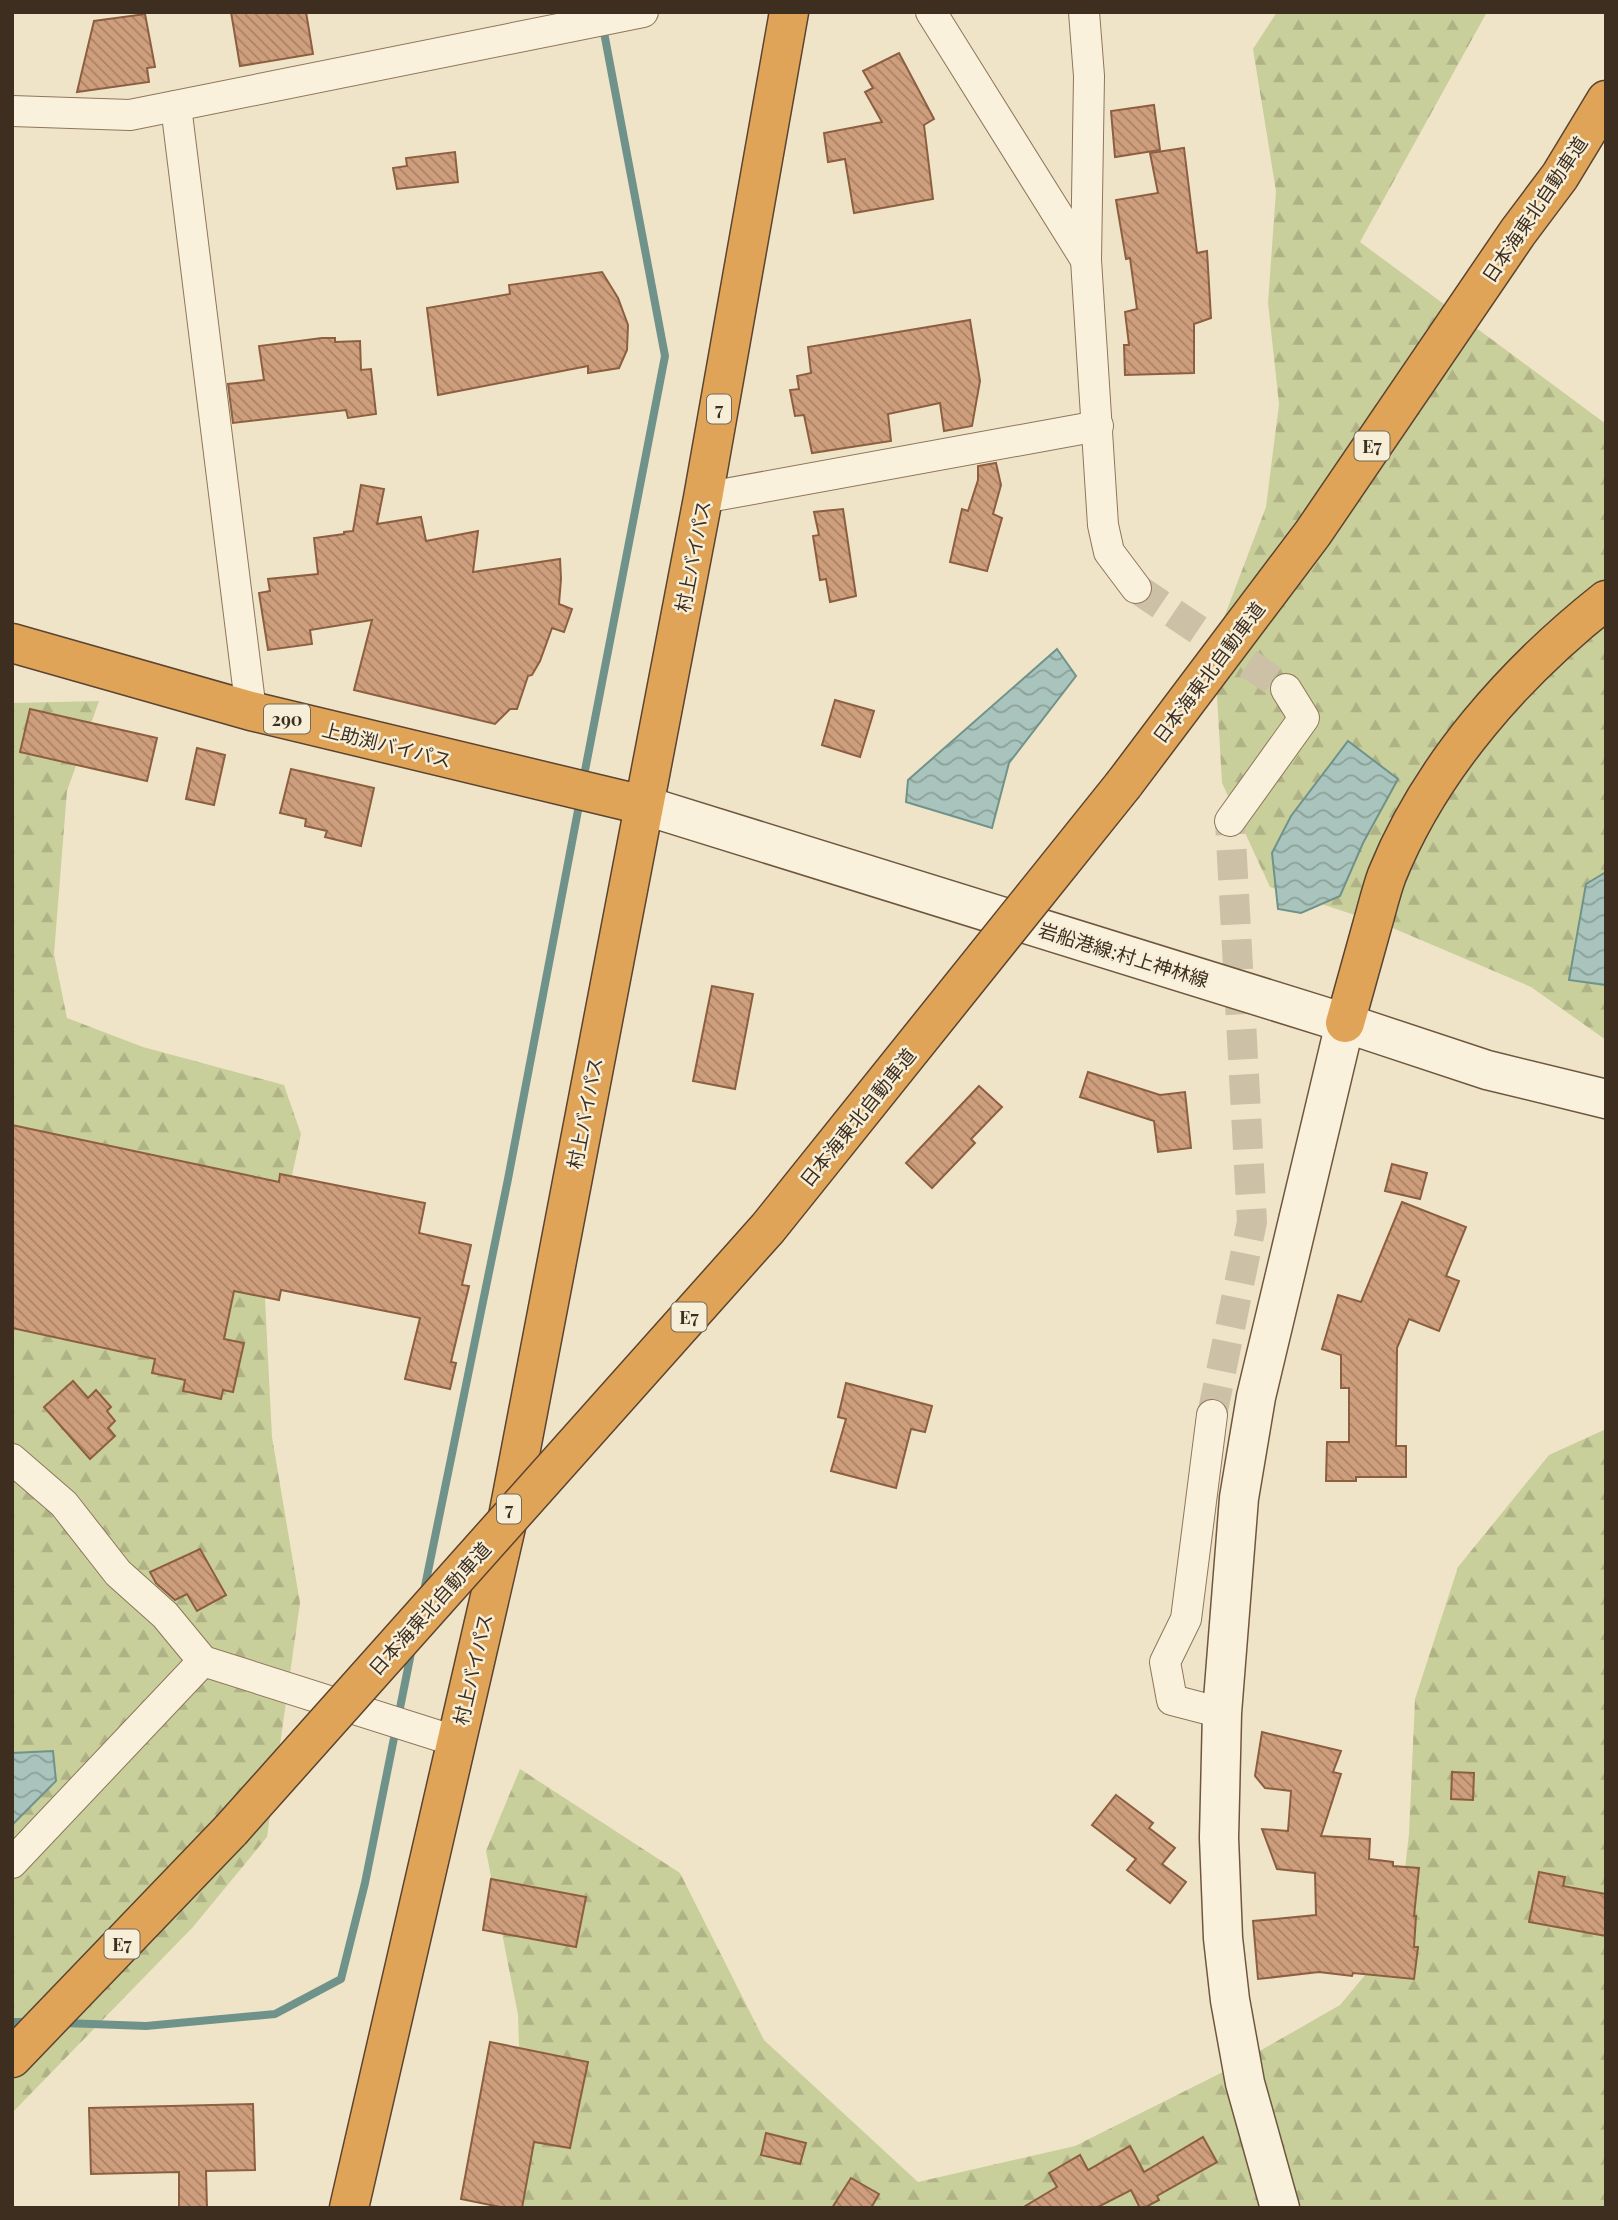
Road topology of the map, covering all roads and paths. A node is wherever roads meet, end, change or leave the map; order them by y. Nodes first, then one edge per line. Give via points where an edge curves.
1 (643, 12) edge
2 (789, 12) edge
3 (931, 12) edge
4 (1084, 12) edge
5 (1606, 76) edge
6 (1606, 100) edge
7 (176, 106) junction
8 (12, 111) edge
9 (1606, 118) edge
10 (1560, 176) junction
11 (1518, 232) junction
12 (1086, 260) junction
13 (1098, 426) junction
14 (703, 498) junction
15 (1136, 588) tunnel mouth
16 (1606, 600) edge
17 (1606, 630) edge
18 (12, 643) edge
19 (1286, 689) tunnel mouth
20 (251, 711) junction
21 (643, 805) junction
22 (1230, 821) tunnel mouth
23 (1345, 1023) junction
24 (1606, 1099) edge
25 (1212, 1415) tunnel mouth
26 (12, 1459) edge
27 (203, 1661) junction
28 (1222, 1713) junction
29 (455, 1741) junction
30 (12, 1863) edge
31 (12, 2058) edge
32 (349, 2208) edge
33 (1280, 2208) edge

1 - 7 street
2 - 14 highway, 村上バイパス / 7
3 - 12 street
4 - 12 street via 1089,76
5 - 11 highway
6 - 10 highway, 日本海東北自動車道 / E7
7 - 8 street via 130,115
7 - 20 street
9 - 10 highway
10 - 11 highway, 日本海東北自動車道 / E7
11 - 31 highway, 日本海東北自動車道 / E7, bridge via 1313,533 1124,784 768,1228 231,1830
12 - 13 street
13 - 14 street
13 - 15 street via 1103,525 1109,552
14 - 21 highway, 村上バイパス / 7
16 - 23 highway via 1508,691 1455,753 1415,815 1386,876
17 - 23 highway via 1528,702 1473,768 1434,829
18 - 20 highway, 上助渕バイパス / 290
19 - 22 street via 1304,718
20 - 21 highway, 上助渕バイパス / 290
21 - 23 street, 岩船港線;村上神林線
21 - 29 highway, 村上バイパス / 7 via 506,1527
23 - 24 street, 岩船港線;村上神林線 via 1486,1070
23 - 28 street via 1256,1397 1239,1498
25 - 28 street via 1186,1619 1164,1662 1172,1700
26 - 27 street via 64,1504 118,1573 165,1615
27 - 29 street
27 - 30 street
28 - 33 street via 1219,1838 1230,2000 1245,2083
29 - 32 highway, 村上バイパス / 7

